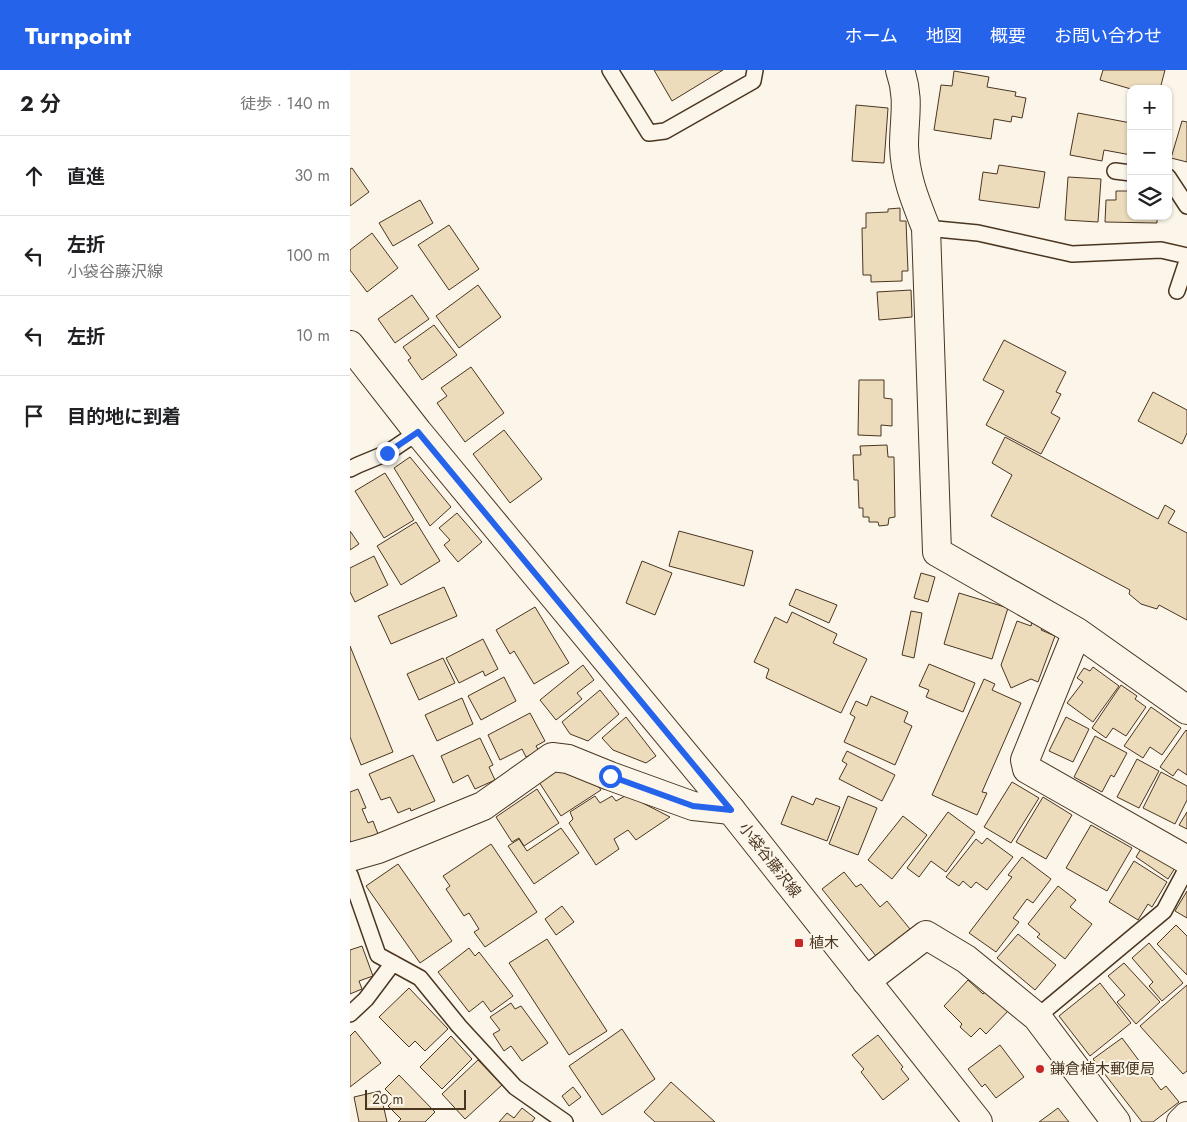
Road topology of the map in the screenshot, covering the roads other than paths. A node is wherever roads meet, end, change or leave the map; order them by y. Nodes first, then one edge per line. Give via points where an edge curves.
1 (610, 70) edge
2 (754, 70) edge
3 (900, 70) edge
4 (1115, 171) dead end
5 (1127, 172) edge
6 (1172, 183) edge
7 (1187, 206) edge
8 (926, 228) junction
9 (1187, 256) edge
10 (1187, 261) edge
11 (1177, 292) dead end
12 (350, 345) edge
13 (418, 432) junction
14 (350, 470) edge
15 (1078, 632) junction
16 (1187, 710) edge
17 (731, 810) junction
18 (350, 858) edge
19 (1187, 860) edge
20 (1187, 868) edge
21 (350, 876) edge
22 (393, 963) junction
23 (866, 981) junction
24 (350, 1014) edge
25 (1037, 1017) junction
26 (1187, 1116) edge
27 (565, 1122) edge
28 (978, 1122) edge
29 (1116, 1122) edge
30 (1181, 1122) edge

1 - 2 lane via 649,133 665,131 753,81
3 - 8 street via 907,100 904,146 907,179
4 - 5 lane
6 - 7 lane
8 - 9 lane via 978,233 1072,254 1161,250
8 - 15 street via 937,552
10 - 11 lane
12 - 13 street, 小袋谷藤沢線
13 - 14 lane via 387,453
13 - 17 street, 小袋谷藤沢線
15 - 16 street
15 - 19 street via 1025,760 1027,769
17 - 18 street via 693,806 568,759 552,757 483,806 378,850
17 - 23 street, 小袋谷藤沢線
20 - 25 lane via 1164,911
21 - 22 lane via 378,955
22 - 24 lane via 366,999
22 - 27 lane via 420,978 458,1026 515,1088
23 - 25 street via 926,935 966,959
23 - 28 street, 小袋谷藤沢線
25 - 29 street
26 - 30 street

